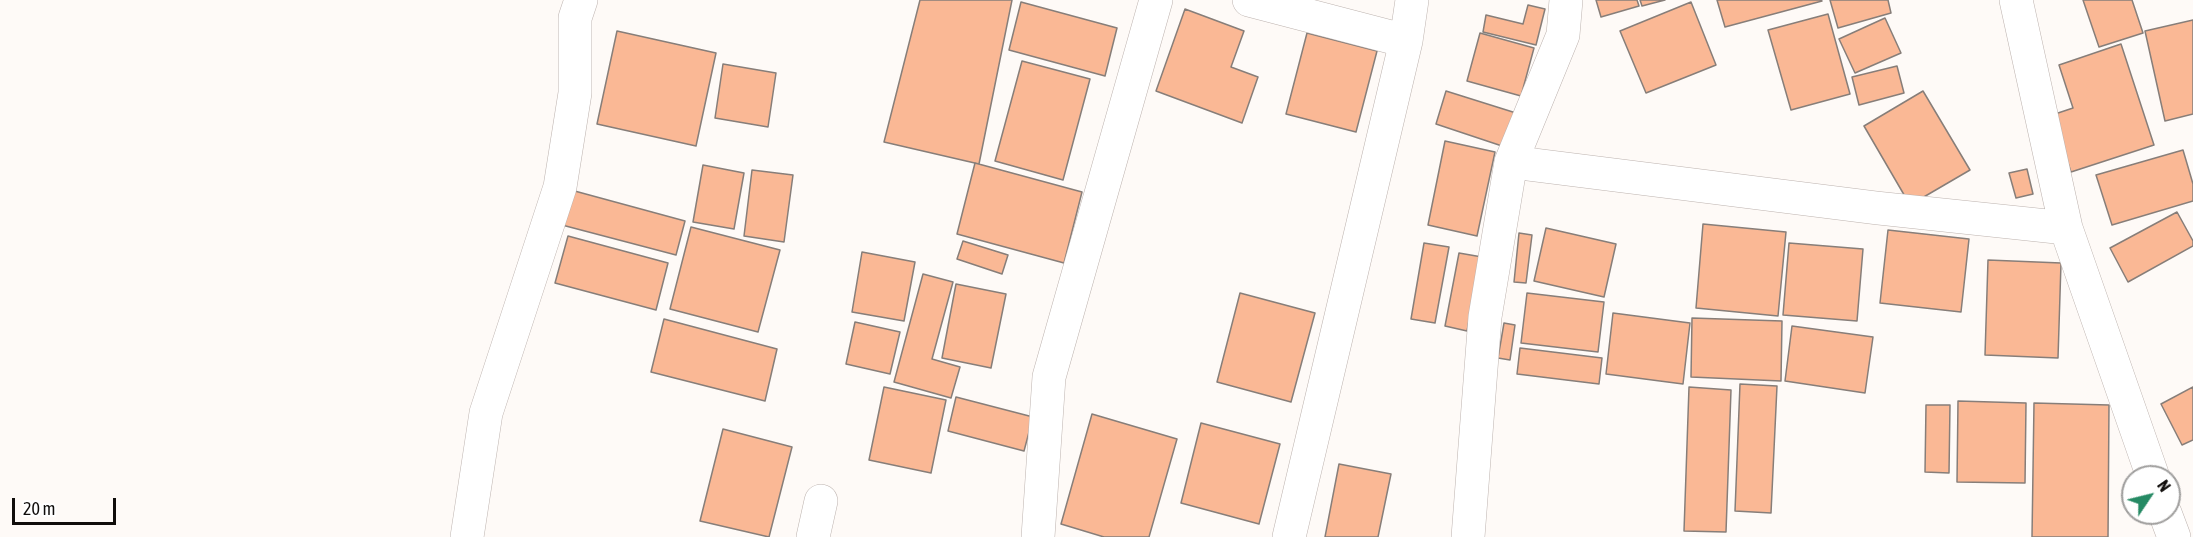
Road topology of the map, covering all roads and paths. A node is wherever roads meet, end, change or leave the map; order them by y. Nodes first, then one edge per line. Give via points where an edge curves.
1 (581, 0) edge
2 (1156, 0) edge
3 (1249, 0) edge
4 (1412, 0) edge
5 (1566, 0) edge
6 (2016, 0) edge
7 (1406, 41) junction
8 (1511, 162) junction
9 (2066, 228) junction
10 (2149, 465) edge
11 (821, 501) dead end
12 (467, 537) edge
13 (813, 537) edge
14 (1038, 537) edge
15 (1289, 537) edge
16 (1468, 537) edge

1 - 12 street via 575,18 575,93 560,187 486,413
2 - 14 street via 1048,377
3 - 7 street
4 - 7 street
5 - 8 street via 1563,35
6 - 9 street
7 - 15 street
8 - 9 street
8 - 16 street via 1485,317
9 - 10 street
11 - 13 street

